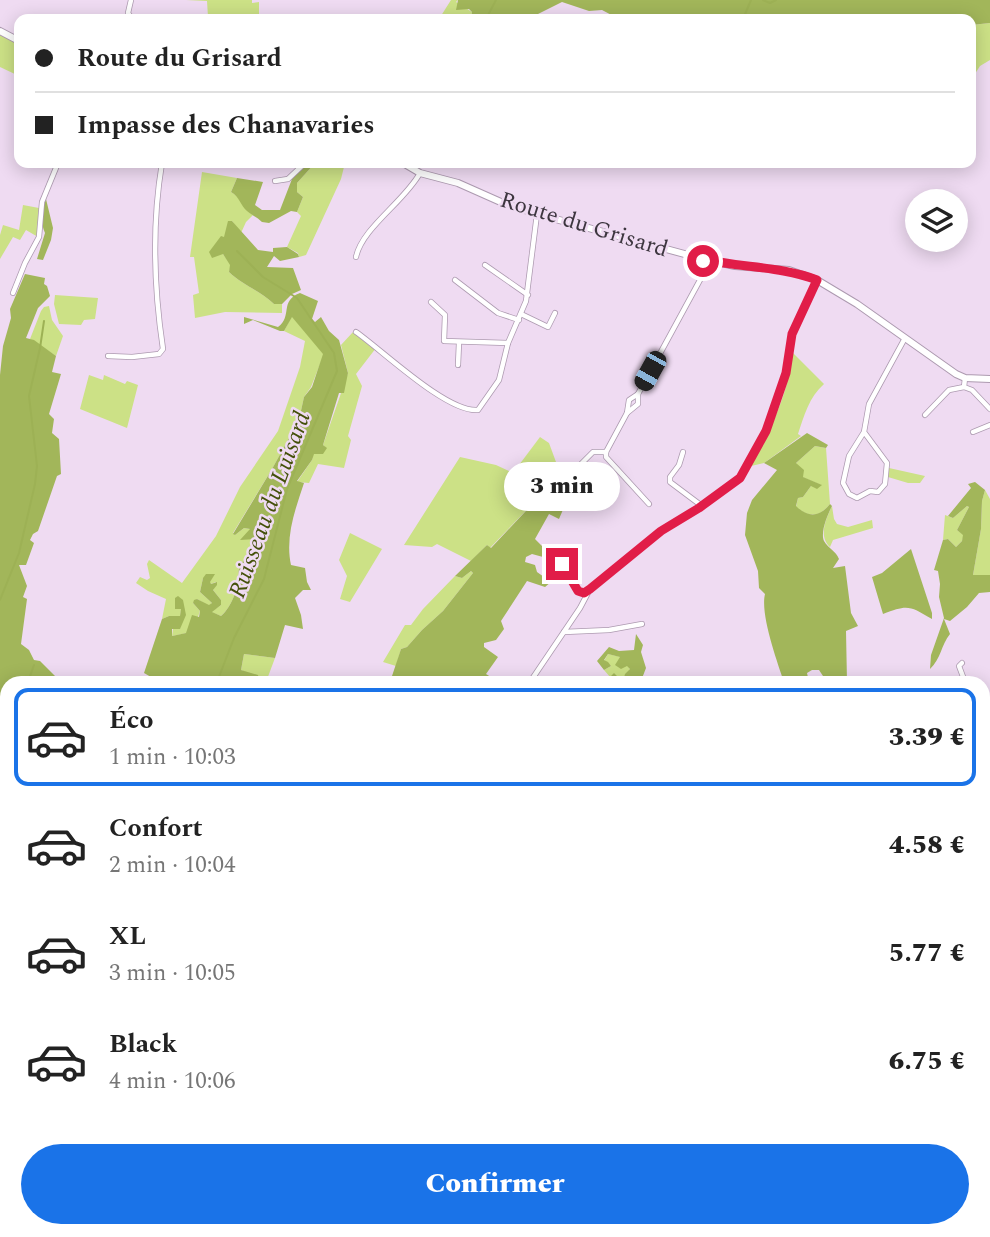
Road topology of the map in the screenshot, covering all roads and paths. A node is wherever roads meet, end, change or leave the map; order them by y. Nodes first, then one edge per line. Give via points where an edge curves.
1 (56, 168) edge
2 (161, 168) edge
3 (299, 168) edge
4 (411, 168) edge
5 (419, 173) junction
6 (275, 181) dead end
7 (537, 214) junction
8 (356, 257) dead end
9 (703, 259) junction
10 (485, 265) dead end
11 (455, 280) dead end
12 (817, 280) junction
13 (13, 293) dead end
14 (528, 295) junction
15 (431, 302) dead end
16 (555, 313) dead end
17 (521, 314) junction
18 (519, 320) junction
19 (356, 332) dead end
20 (905, 338) junction
21 (459, 343) junction
22 (509, 343) junction
23 (108, 356) dead end
24 (458, 365) dead end
25 (965, 378) junction
26 (990, 379) edge
27 (964, 387) junction
28 (638, 394) junction
29 (990, 409) edge
30 (627, 413) junction
31 (925, 415) dead end
32 (990, 425) edge
33 (864, 432) junction
34 (973, 432) dead end
35 (606, 452) junction
36 (683, 452) dead end
37 (580, 465) dead end
38 (649, 504) dead end
39 (702, 506) junction
40 (562, 564) dead end
41 (590, 589) junction
42 (642, 624) dead end
43 (564, 632) junction
44 (962, 663) dead end
45 (534, 676) edge
46 (961, 676) edge

1 - 13 street via 42,202 39,237
2 - 23 street via 156,202 163,349 159,354
3 - 6 street via 288,179
4 - 5 street, Route du Grisard
5 - 7 street, Route du Grisard
5 - 8 street
7 - 9 street, Route du Grisard
7 - 14 street
9 - 12 street, Route du Grisard via 789,270
9 - 28 street via 701,280
10 - 14 street
11 - 18 street via 498,313
12 - 20 street, Route du Grisard
12 - 39 street via 792,334 786,373 762,440 740,478
14 - 17 street
15 - 21 street via 445,315 444,341
16 - 17 street via 548,327
17 - 18 street
18 - 22 street
19 - 22 street via 422,384 476,411 499,380
20 - 25 street, Route du Grisard
20 - 33 street via 869,404
21 - 22 street
21 - 24 street
25 - 26 street, Route du Grisard
25 - 27 street
27 - 29 street
27 - 31 street via 949,390
28 - 30 street via 629,400
28 - 30 street via 638,404
30 - 35 street
32 - 34 street
33 - 33 street via 849,456 843,480 846,491 857,498 878,492 885,484 887,463
35 - 37 street via 593,452
35 - 38 street
36 - 39 street via 670,482
39 - 41 street via 661,531
40 - 41 street via 578,591
41 - 43 street
42 - 43 street
43 - 45 street
44 - 46 street

